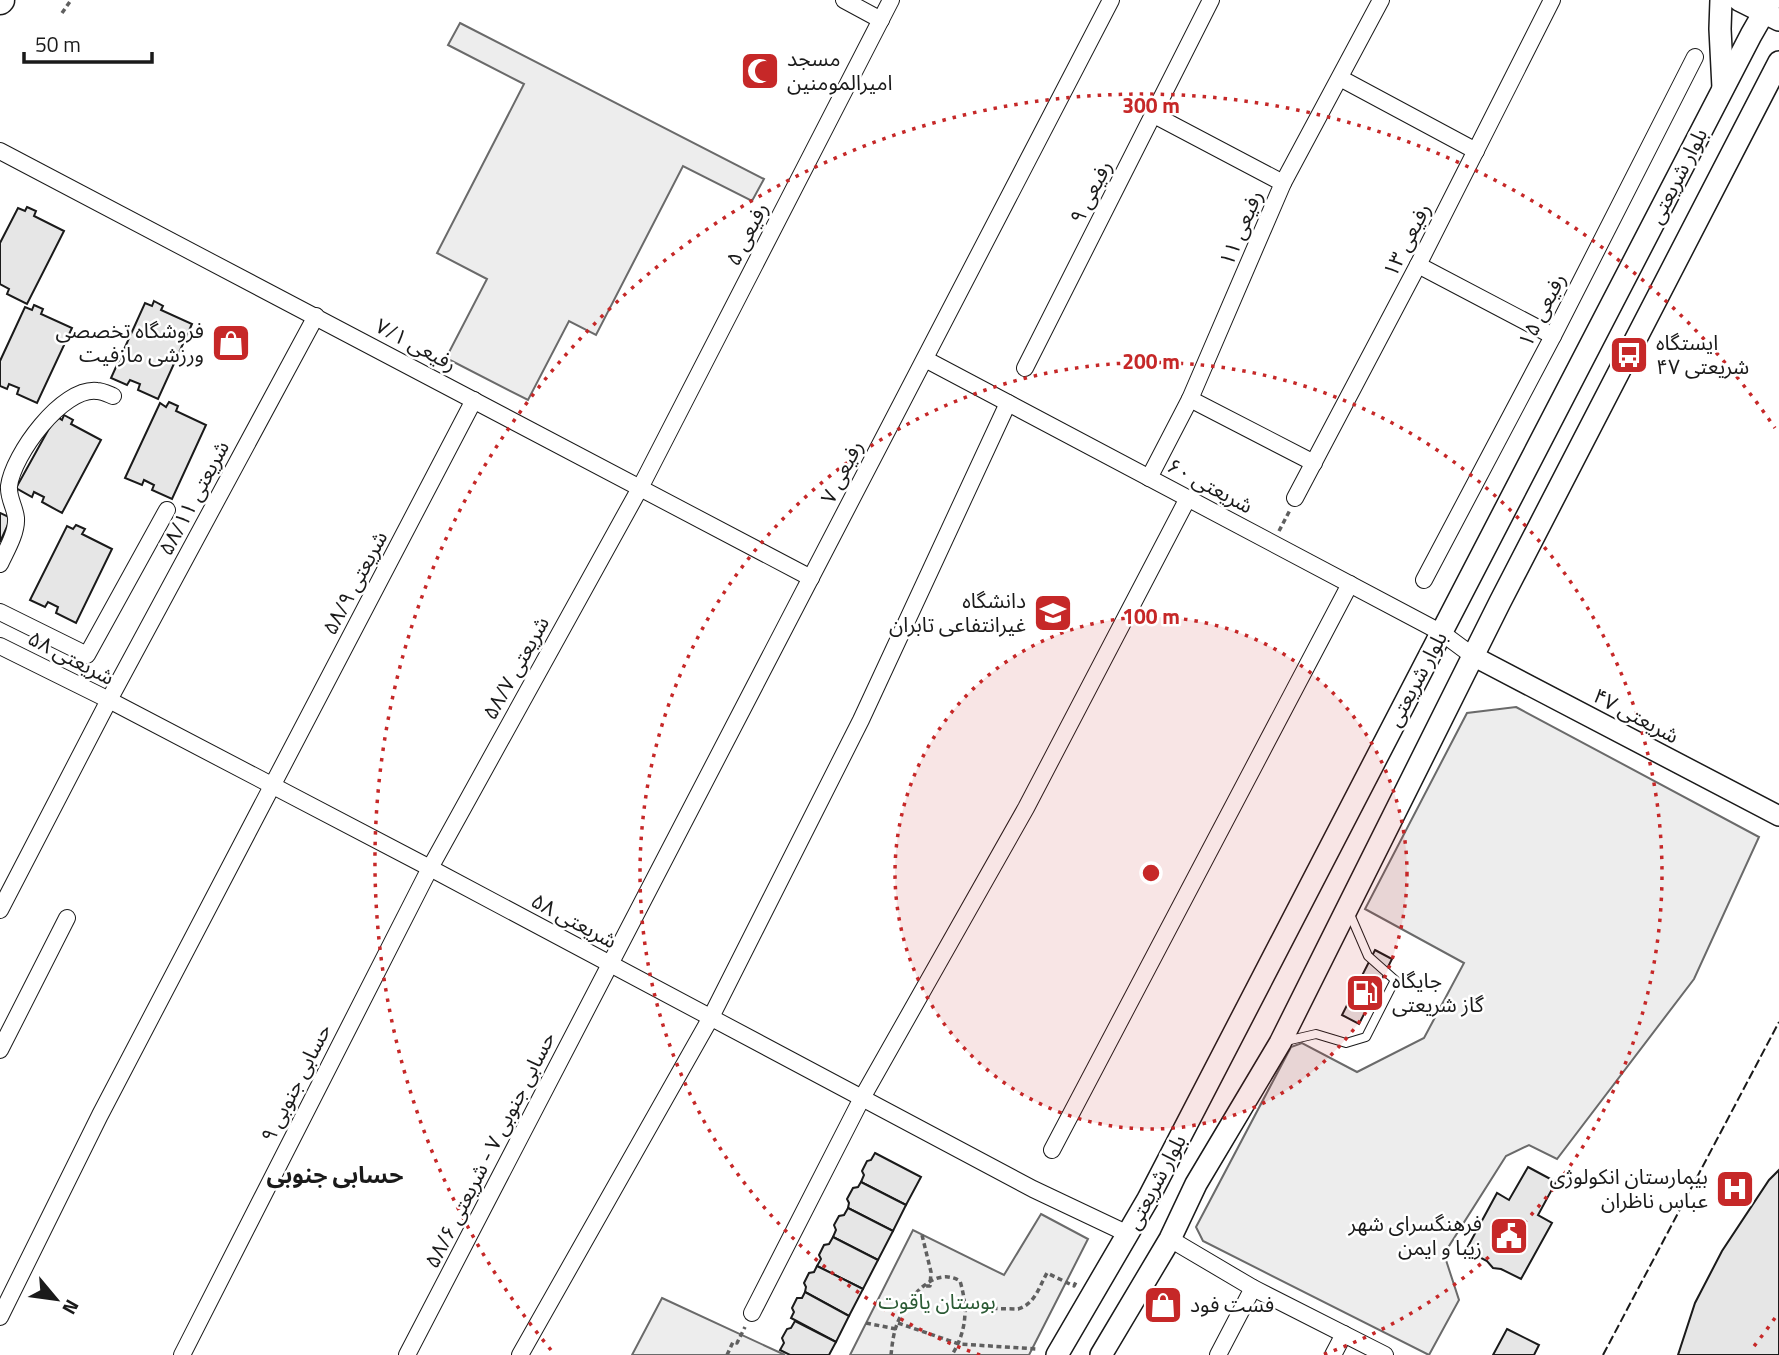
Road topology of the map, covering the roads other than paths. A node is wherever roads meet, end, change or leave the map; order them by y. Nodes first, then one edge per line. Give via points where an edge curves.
1 (844, 0) edge
2 (891, 0) edge
3 (1111, 0) edge
4 (1211, 0) edge
5 (1381, 0) edge
6 (1552, 0) edge
7 (1721, 0) edge
8 (1739, 0) edge
9 (1771, 11) edge
10 (881, 20) junction
11 (1695, 57) dead end
12 (1777, 69) edge
13 (1340, 78) junction
14 (1723, 89) junction
15 (1154, 114) junction
16 (0, 151) edge
17 (1476, 151) junction
18 (1283, 183) junction
19 (1418, 265) junction
20 (316, 316) junction
21 (1553, 335) junction
22 (925, 359) junction
23 (1026, 368) dead end
24 (113, 396) dead end
25 (1190, 399) junction
26 (474, 400) junction
27 (1008, 404) junction
28 (1314, 463) junction
29 (1149, 478) junction
30 (640, 488) junction
31 (1188, 498) junction
32 (1296, 498) road end
33 (167, 510) dead end
34 (0, 564) edge
35 (811, 578) junction
36 (1423, 580) dead end
37 (1350, 584) junction
38 (0, 612) edge
39 (1442, 633) junction
40 (0, 646) edge
41 (1473, 656) junction
42 (109, 700) junction
43 (272, 786) junction
44 (1779, 816) edge
45 (430, 869) junction
46 (1347, 907) junction
47 (0, 910) edge
48 (68, 918) dead end
49 (610, 964) junction
50 (710, 1019) junction
51 (1280, 1042) junction
52 (0, 1050) edge
53 (862, 1098) junction
54 (1052, 1150) dead end
55 (1128, 1234) junction
56 (1170, 1239) junction
57 (1253, 1288) junction
58 (752, 1313) road end
59 (0, 1317) edge
60 (1344, 1334) junction
61 (182, 1355) edge
62 (407, 1355) edge
63 (520, 1355) edge
64 (1057, 1355) edge
65 (1101, 1355) edge
66 (1217, 1355) edge
67 (1333, 1355) edge
68 (1385, 1355) edge

1 - 10 street
2 - 10 street, رفیعی ۵
3 - 22 street, رفیعی ۷
4 - 15 street, رفیعی ۹
5 - 13 street, رفیعی ۱۱
6 - 17 street, رفیعی ۱۳
7 - 14 main road
8 - 9 main road
9 - 14 main road, بلوار شریعتی
10 - 30 street, رفیعی ۵
11 - 21 street, رفیعی ۱۵
12 - 41 main road, بلوار شریعتی
13 - 17 street
13 - 18 street, رفیعی ۱۱
14 - 39 main road, بلوار شریعتی
15 - 18 street
15 - 23 street, رفیعی ۹
16 - 20 street, رفیعی ۷/۱
17 - 19 street, رفیعی ۱۳
18 - 25 street, رفیعی ۱۱
19 - 21 street
19 - 28 street, رفیعی ۱۳
20 - 26 street, رفیعی ۷/۱
20 - 42 street, شریعتی ۵۸/۱۱
21 - 36 street, رفیعی ۱۵
22 - 27 street, شریعتی ۶۰
22 - 35 street, رفیعی ۷
24 - 34 street via 96,390 71,398 27,445 9,487 15,528
25 - 28 street
25 - 29 street, رفیعی ۱۱
26 - 30 street, رفیعی ۷/۱
26 - 43 street, شریعتی ۵۸/۹
27 - 29 street, شریعتی ۶۰
27 - 50 street via 861,720
28 - 32 street, رفیعی ۱۳
29 - 31 street, شریعتی ۶۰
30 - 35 street, رفیعی ۷/۱
30 - 45 street, شریعتی ۵۸/۷
31 - 37 street, شریعتی ۶۰
31 - 53 street via 1026,808
33 - 38 street via 87,655
35 - 49 street, رفیعی ۷
37 - 39 street, شریعتی ۶۰
37 - 54 street
39 - 41 street, شریعتی ۶۰
39 - 55 main road, بلوار شریعتی
40 - 42 street, شریعتی ۵۸
41 - 44 street, شریعتی ۴۷
41 - 46 main road, بلوار شریعتی
42 - 43 street, شریعتی ۵۸
42 - 47 street, شریعتی ۵۸/۱۱
43 - 45 street, شریعتی ۵۸
43 - 59 street, شریعتی ۵۸/۹
45 - 49 street, شریعتی ۵۸
45 - 61 street, حسابی جنوبی ۹
46 - 51 main road, بلوار شریعتی
46 - 51 lane via 1368,956 1395,980 1366,1037 1346,1043 1316,1034
48 - 52 street
49 - 50 street, شریعتی ۵۸
49 - 62 street, حسابی جنوبی ۷ - شریعتی ۵۸/۶
50 - 53 street, شریعتی ۵۸
50 - 63 street
51 - 56 main road, بلوار شریعتی via 1196,1184
53 - 55 street, شریعتی ۵۸ via 1032,1189
53 - 58 street
55 - 64 main road, بلوار شریعتی
56 - 57 street
56 - 65 main road, بلوار شریعتی
57 - 60 street
57 - 66 street
60 - 67 street
60 - 68 street

